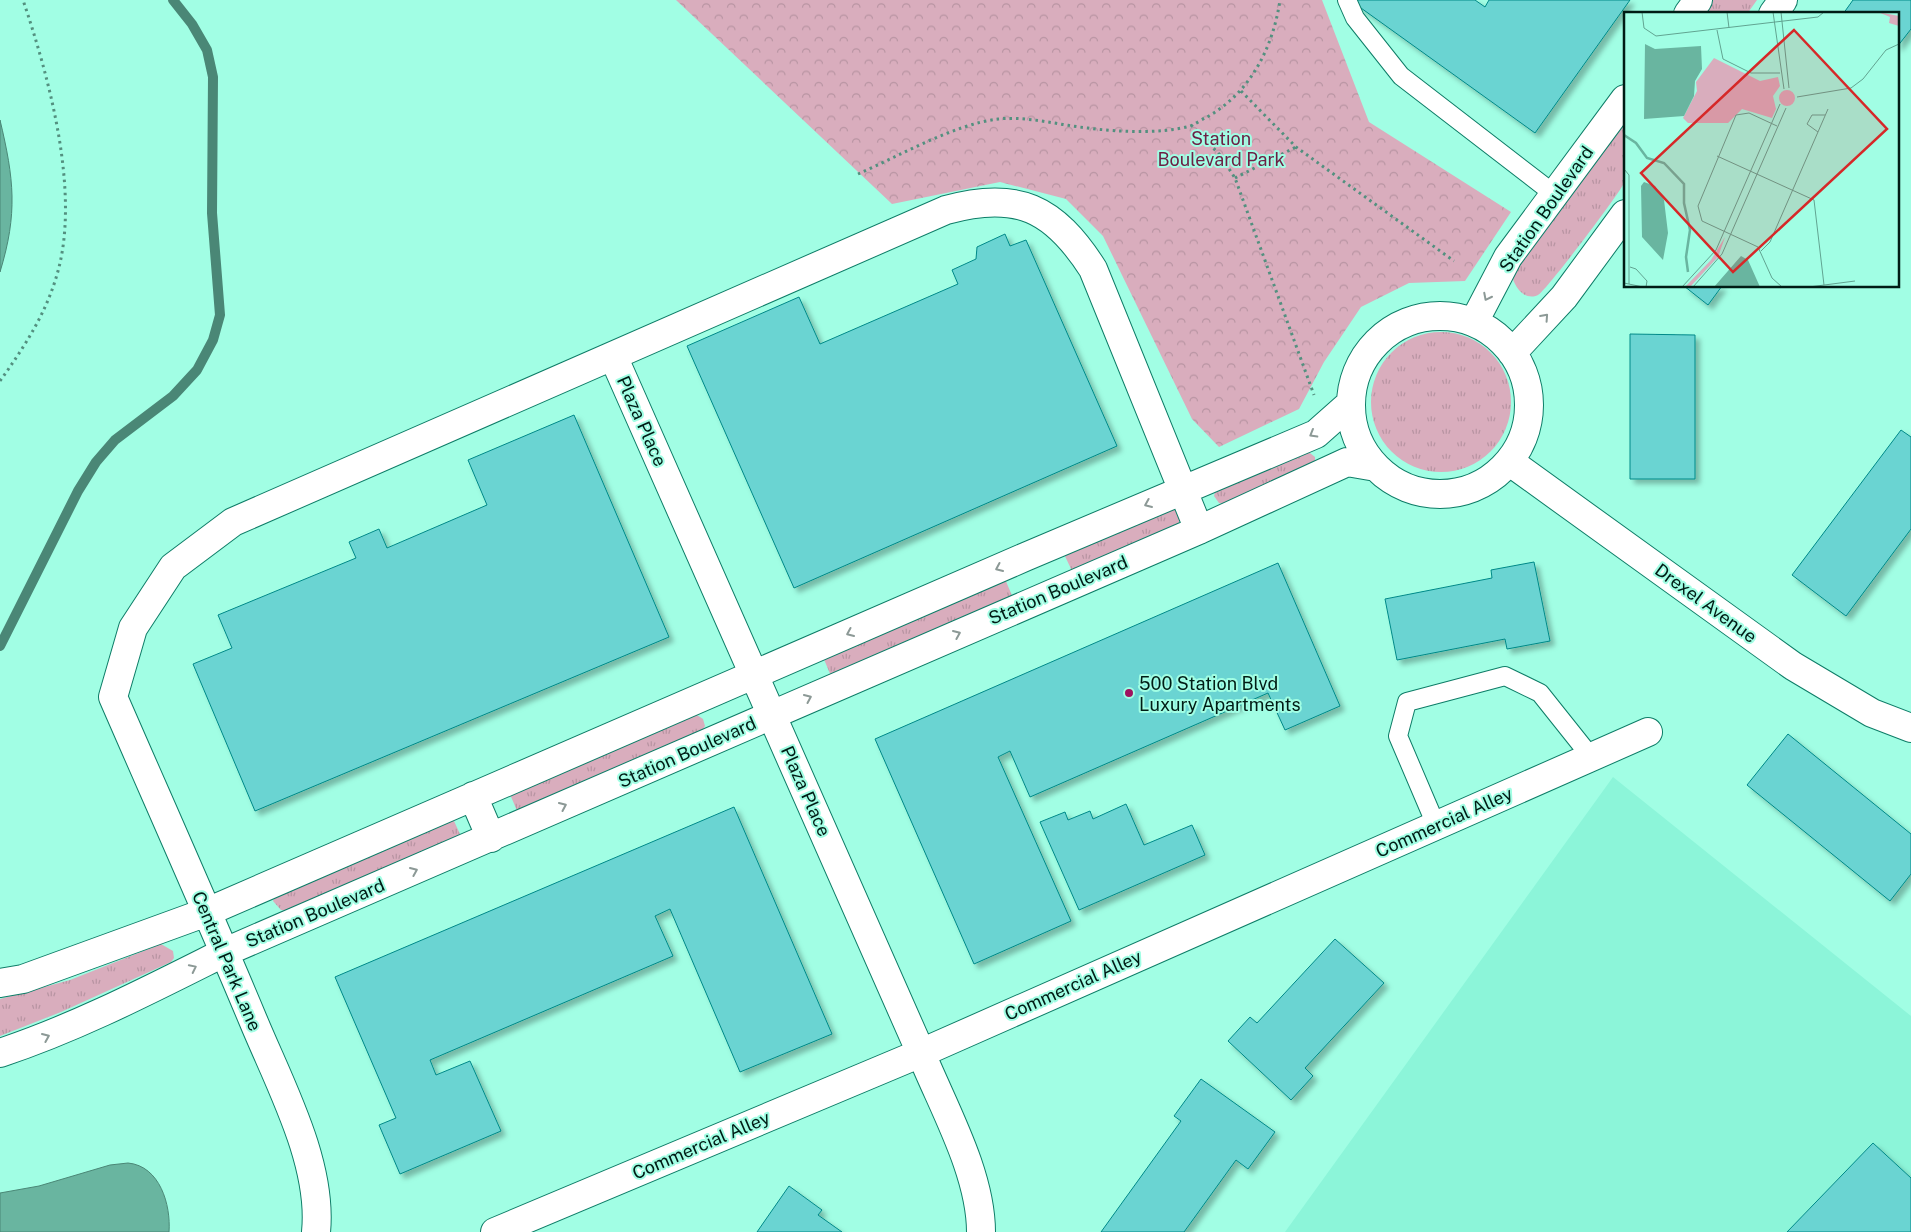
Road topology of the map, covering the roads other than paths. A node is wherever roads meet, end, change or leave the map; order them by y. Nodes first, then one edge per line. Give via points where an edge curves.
1 (1347, 0) edge
2 (1698, 0) edge
3 (1783, 0) edge
4 (1689, 12) edge
5 (1774, 12) edge
6 (1624, 100) edge
7 (1554, 194) junction
8 (1624, 215) edge
9 (1474, 322) junction
10 (1512, 353) junction
11 (613, 356) junction
12 (1351, 403) junction
13 (1510, 462) junction
14 (1376, 467) junction
15 (1182, 490) junction
16 (1199, 530) junction
17 (1025, 557) junction
18 (1041, 597) junction
19 (756, 674) junction
20 (773, 714) junction
21 (1911, 728) edge
22 (1648, 732) dead end
23 (1590, 757) junction
24 (473, 796) junction
25 (1436, 825) junction
26 (491, 838) junction
27 (207, 912) junction
28 (225, 952) junction
29 (0, 983) edge
30 (0, 1053) edge
31 (921, 1053) junction
32 (316, 1232) edge
33 (495, 1232) edge
34 (981, 1232) edge

1 - 7 lane via 1355,18 1401,76
2 - 4 street
3 - 5 street
6 - 7 street, Station Boulevard
7 -> 9 street, Station Boulevard via 1508,257
10 -> 8 street via 1564,297
9 - 10 street via 1495,335
9 - 12 street via 1446,316 1417,319 1391,331 1370,350 1356,375
10 - 13 street via 1526,379 1530,408 1524,436
11 - 15 street via 946,210 974,202 999,201 1026,206 1048,218 1075,241 1093,269
11 - 19 street, Plaza Place
11 - 27 street, Central Park Lane via 233,522 173,567 133,628 113,697
12 - 14 street via 1356,434
12 -> 15 street via 1316,434
13 - 14 street via 1491,479 1469,490 1444,494 1419,492 1396,483
13 - 21 street, Drexel Avenue via 1793,666 1872,713
14 - 16 street, Station Boulevard via 1347,462
15 - 16 street
15 -> 17 street
16 - 18 street, Station Boulevard
17 - 18 street
17 -> 19 street
20 -> 18 street, Station Boulevard
19 - 20 street, Plaza Place
19 - 24 street
26 -> 20 street, Station Boulevard
20 - 31 street, Plaza Place
22 - 23 street, Commercial Alley
23 - 25 street, Commercial Alley
23 - 25 lane via 1540,693 1504,676 1407,702 1398,736
24 - 26 street
24 - 27 street
25 - 31 street, Commercial Alley
28 -> 26 street, Station Boulevard
27 - 28 street, Central Park Lane
27 - 29 street via 23,978
30 -> 28 street, Station Boulevard via 107,1011
28 - 32 street, Central Park Lane via 301,1136 312,1177 318,1216
31 - 33 street, Commercial Alley
31 - 34 street, Plaza Place via 968,1165 981,1214

